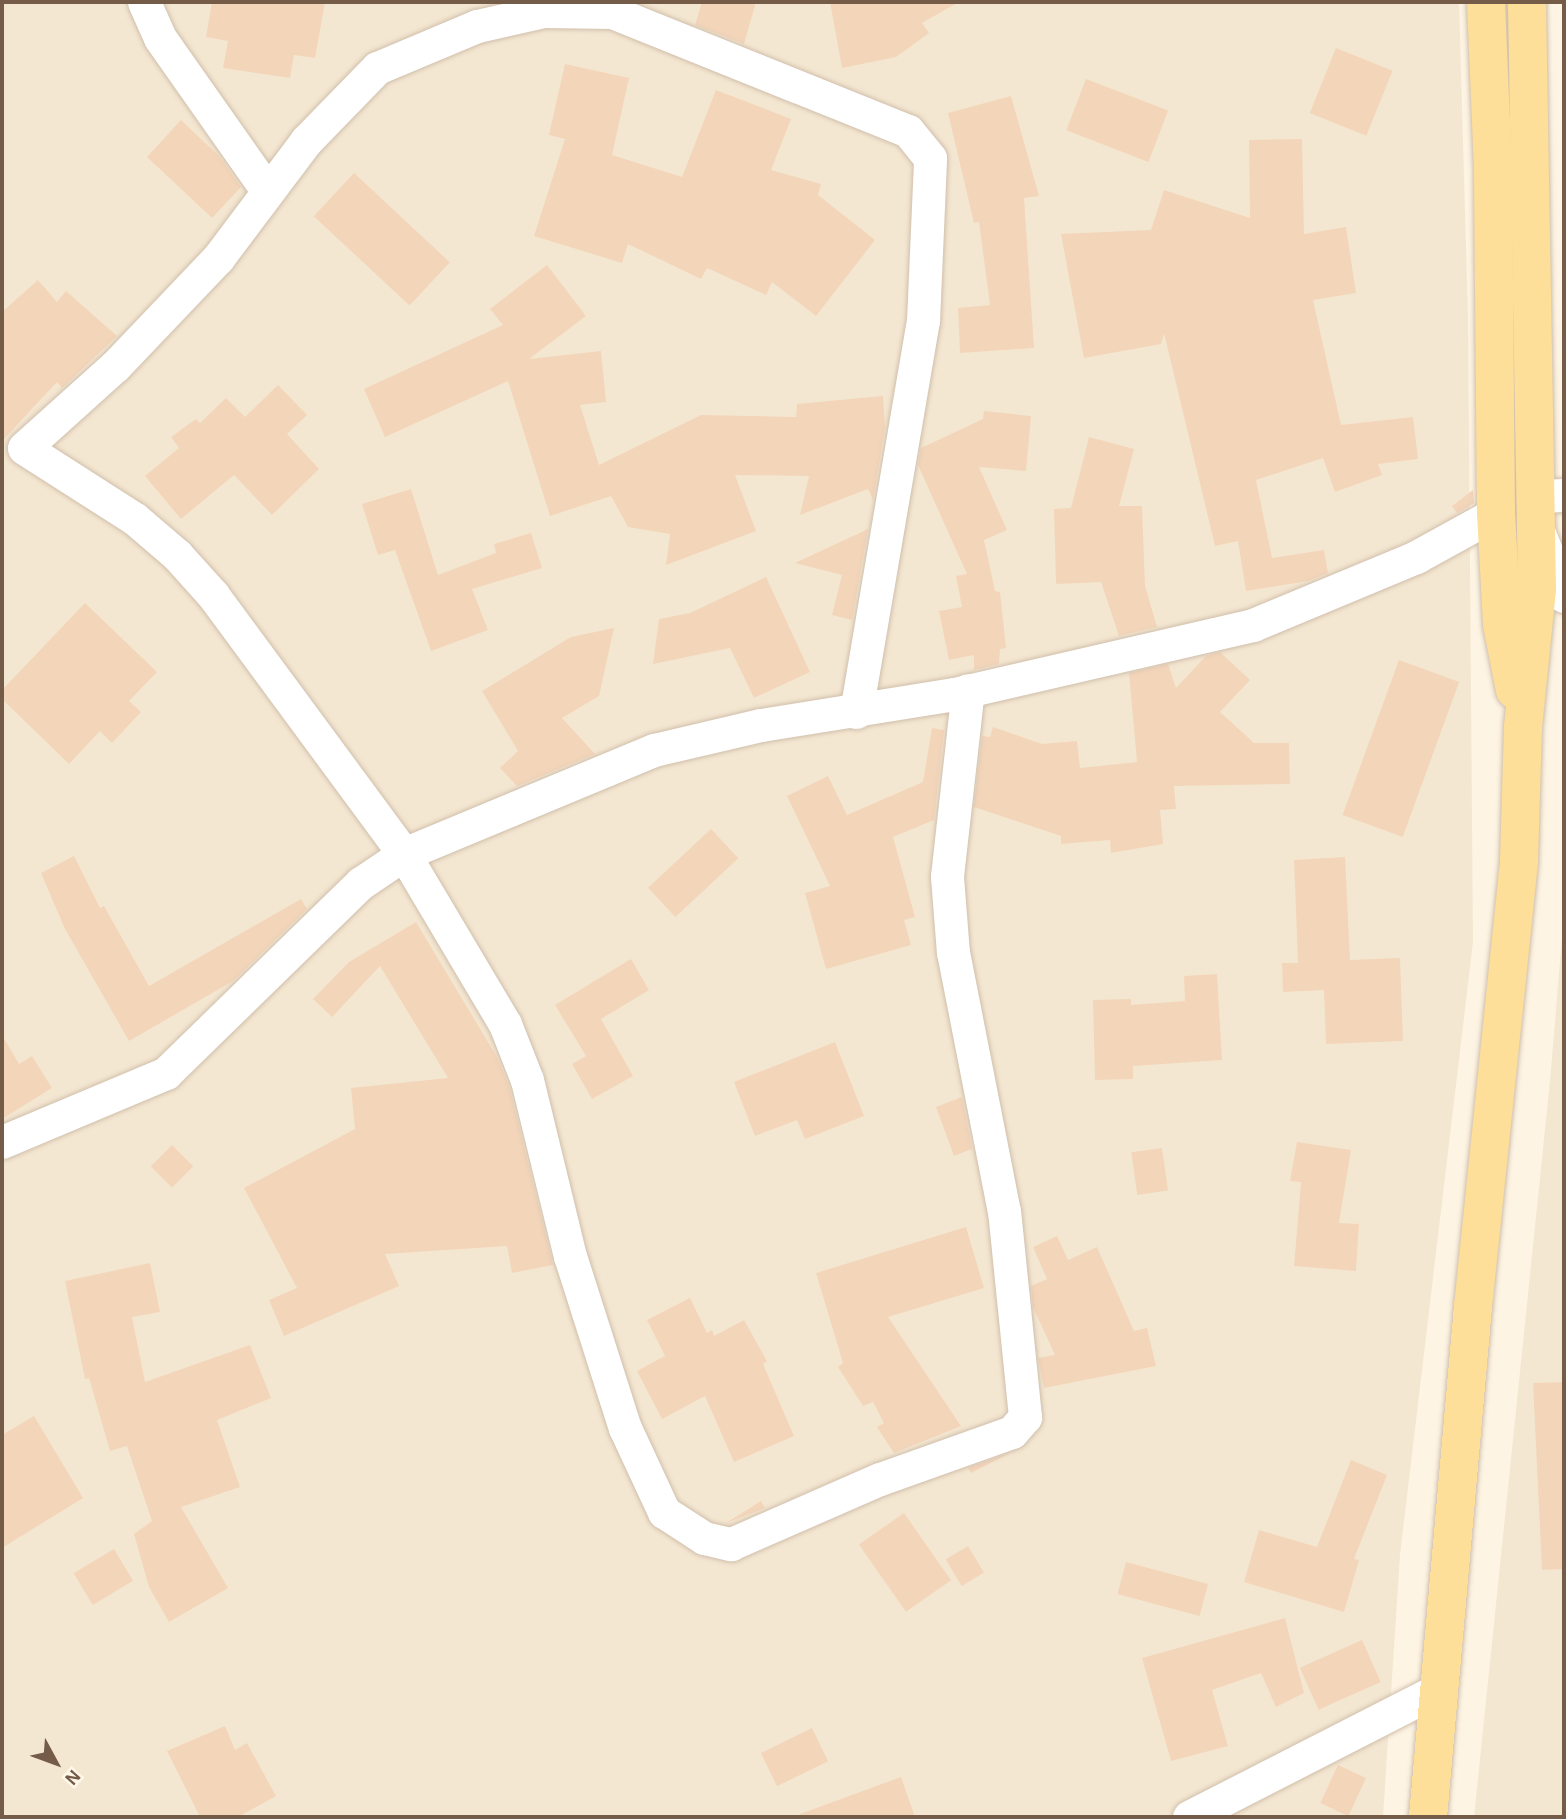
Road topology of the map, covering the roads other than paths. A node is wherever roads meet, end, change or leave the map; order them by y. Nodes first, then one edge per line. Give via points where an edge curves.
1 (144, 2) edge
2 (1486, 2) edge
3 (1527, 2) edge
4 (266, 190) junction
5 (13, 440) edge
6 (1546, 505) edge
7 (1496, 513) junction
8 (1564, 596) edge
9 (968, 690) junction
10 (856, 712) junction
11 (1523, 727) junction
12 (404, 853) junction
13 (2, 1142) edge
14 (1437, 1690) junction
15 (1189, 1817) edge
16 (1428, 1817) edge

1 - 4 street via 160,38
2 - 7 main road via 1493,172
3 - 6 main road
4 - 5 street via 218,258 115,366
4 - 10 street via 377,68 477,26 544,11 612,12 908,131 930,158 923,321
5 - 12 street via 135,519 177,555 213,596
6 - 8 street
6 - 11 main road
7 - 9 street via 1416,557 1252,625
7 - 11 main road via 1502,624
9 - 10 street
9 - 12 street via 947,876 953,953 1004,1212 1025,1417 1012,1432 880,1479 731,1544 704,1538 664,1512 625,1427 570,1256 527,1080 505,1024
10 - 12 street via 761,725 654,750
11 - 14 main road via 1519,861
12 - 13 street via 360,883 166,1073
14 - 15 street
14 - 16 main road

